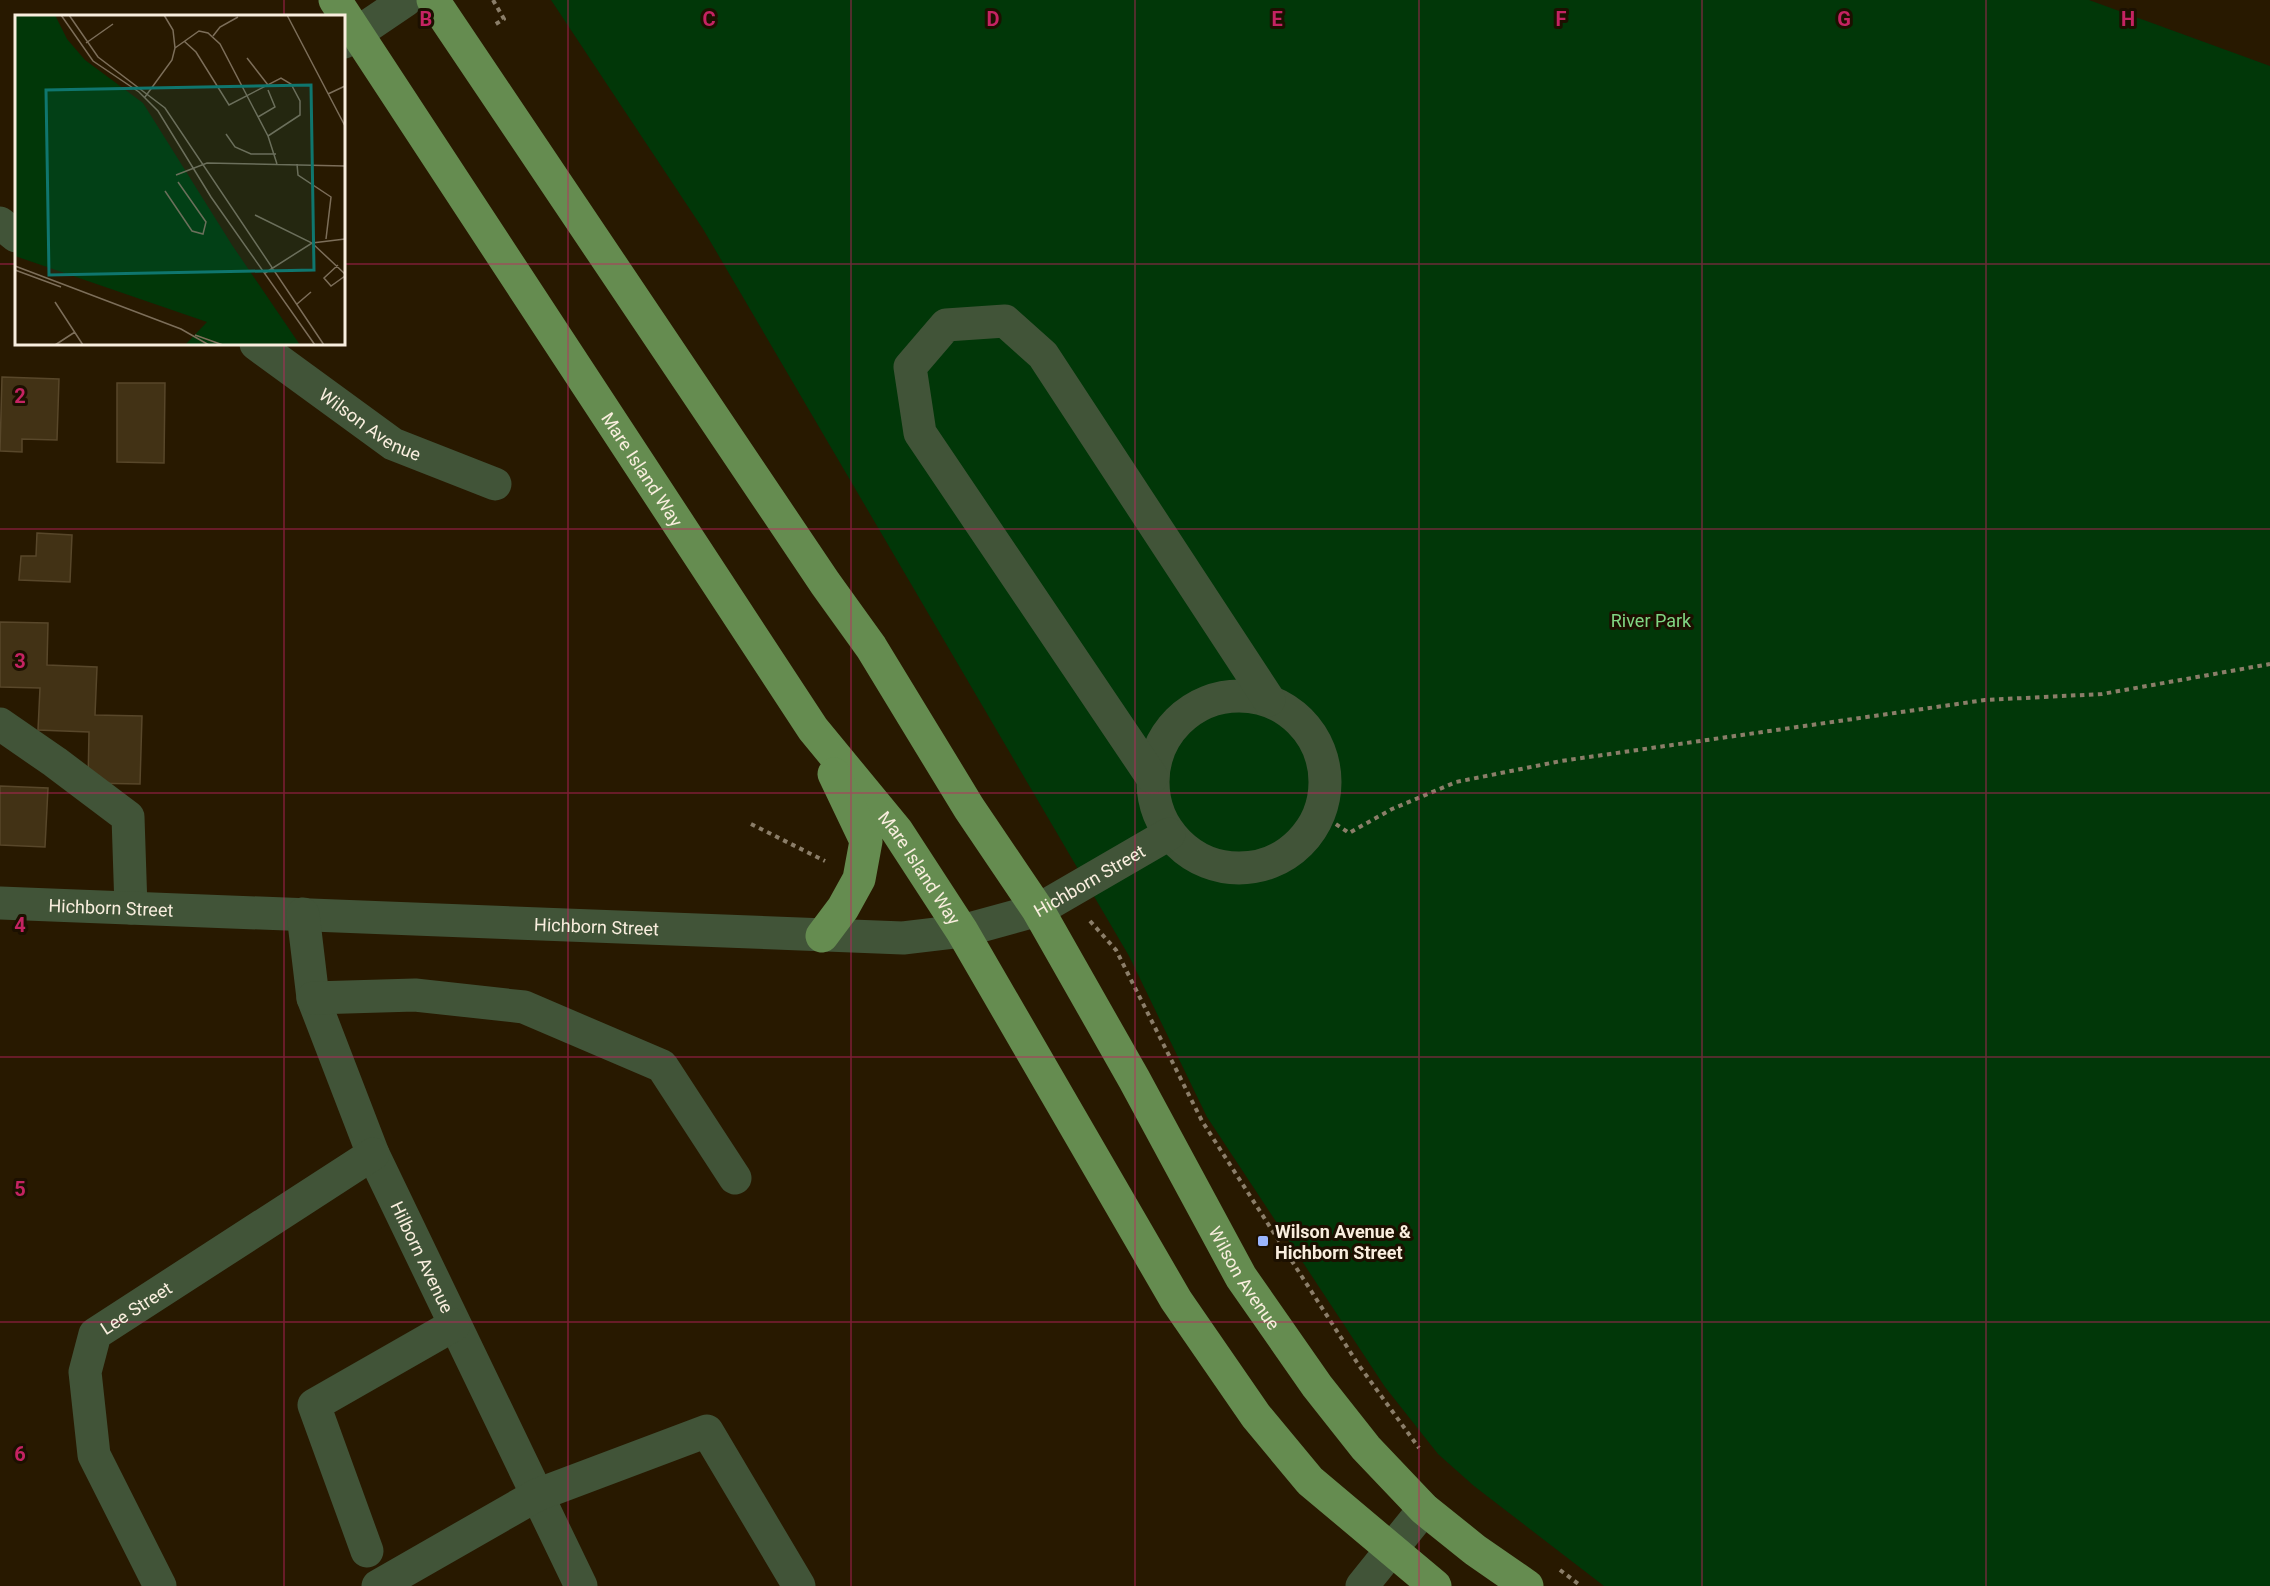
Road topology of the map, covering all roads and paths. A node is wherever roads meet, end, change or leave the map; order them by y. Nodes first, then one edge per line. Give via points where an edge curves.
1 (335, 0) edge
2 (406, 0) edge
3 (433, 0) edge
4 (493, 0) edge
5 (341, 15) edge
6 (494, 25) dead end
7 (350, 38) edge
8 (0, 224) edge
9 (15, 236) edge
10 (15, 237) edge
11 (0, 242) edge
12 (257, 345) edge
13 (495, 484) dead end
14 (2270, 664) edge
15 (1269, 700) junction
16 (0, 724) edge
17 (813, 729) junction
18 (1152, 777) junction
19 (1321, 814) junction
20 (751, 824) dead end
21 (1169, 834) junction
22 (859, 879) junction
23 (1069, 891) junction
24 (0, 903) edge
25 (130, 908) junction
26 (1038, 910) junction
27 (303, 914) junction
28 (962, 931) junction
29 (822, 936) junction
30 (313, 998) junction
31 (373, 1154) junction
32 (735, 1178) dead end
33 (454, 1325) junction
34 (1424, 1454) dead end
35 (537, 1495) junction
36 (1424, 1509) junction
37 (1389, 1550) junction
38 (367, 1551) dead end
39 (1556, 1567) dead end
40 (160, 1586) edge
41 (378, 1586) edge
42 (581, 1586) edge
43 (799, 1586) edge
44 (1362, 1586) edge
45 (1435, 1586) edge
46 (1527, 1586) edge
47 (1581, 1586) edge

1 - 5 main road, Mare Island Way
2 - 7 street
3 - 26 main road via 871,647 969,808
4 - 6 path via 504,19
7 - 17 main road, Mare Island Way
8 - 9 street
10 - 11 street
12 - 13 street, Wilson Avenue via 393,444
14 - 19 path via 2102,694 1985,700 1561,761 1456,782 1392,808 1349,833
15 - 18 street via 1232,695 1193,707 1170,728 1160,746
15 - 18 street via 1043,354 1005,321 946,325 910,367 920,433
15 - 19 street via 1300,718 1318,743 1327,781
16 - 25 street via 128,817
17 - 22 main road via 866,841
17 - 28 main road, Mare Island Way via 897,831
18 - 21 street via 1154,799
19 - 21 street via 1299,845 1263,865 1245,869 1213,865 1195,857
20 - 22 path
21 - 23 street, Hichborn Street
22 - 29 main road
23 - 26 street, Hichborn Street
23 - 34 path via 1116,950 1202,1121 1358,1364
24 - 25 street, Hichborn Street
25 - 27 street, Hichborn Street
26 - 28 street, Hichborn Street
26 - 36 main road, Wilson Avenue via 1241,1277 1317,1386 1366,1448
27 - 29 street, Hichborn Street
27 - 30 street, Hilborn Avenue
28 - 29 street, Hichborn Street via 903,938
28 - 37 main road via 1176,1300 1256,1416 1310,1481
30 - 31 street, Hilborn Avenue
30 - 32 street via 414,995 524,1007 652,1061 662,1066
31 - 33 street, Hilborn Avenue
31 - 40 street, Lee Street via 95,1334 85,1372 94,1455
33 - 35 street, Hilborn Avenue
33 - 38 street via 314,1405
35 - 41 street
35 - 42 street, Hilborn Avenue
35 - 43 street via 707,1431
36 - 37 street
36 - 46 main road, Wilson Avenue
37 - 44 street
37 - 45 main road
39 - 47 path

